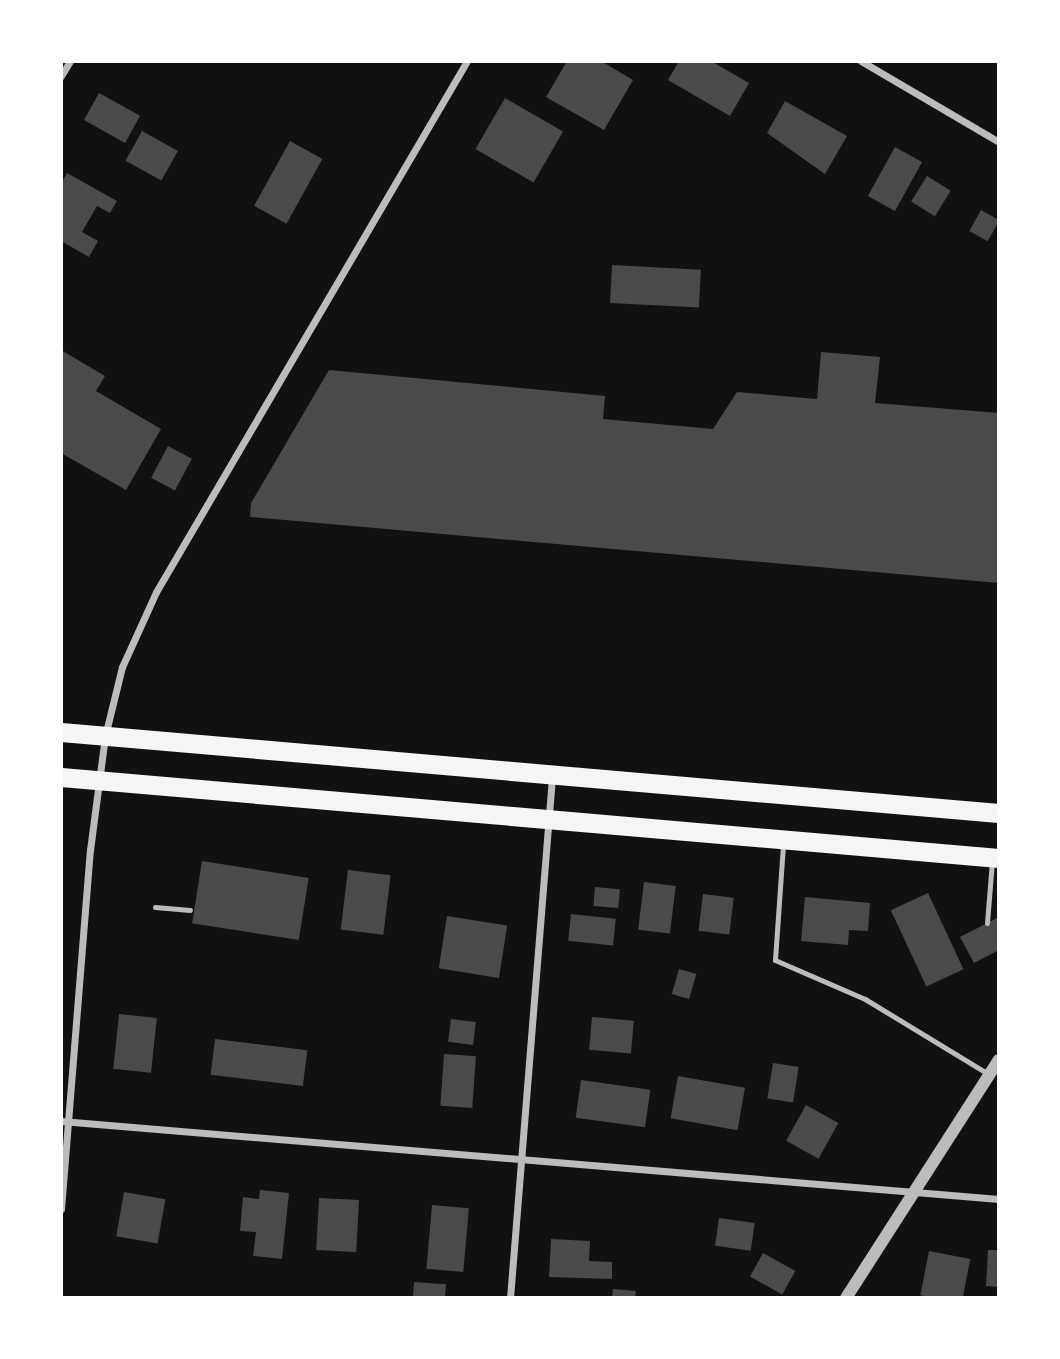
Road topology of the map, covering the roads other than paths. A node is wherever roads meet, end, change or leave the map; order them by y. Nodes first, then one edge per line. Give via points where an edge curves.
1 (70, 61) edge
2 (467, 61) edge
3 (861, 61) edge
4 (61, 76) edge
5 (999, 142) edge
6 (61, 732) edge
7 (105, 736) junction
8 (61, 777) edge
9 (552, 777) junction
10 (99, 780) junction
11 (999, 813) edge
12 (547, 818) junction
13 (783, 841) junction
14 (995, 858) edge
15 (155, 908) dead end
16 (190, 910) dead end
17 (987, 923) dead end
18 (999, 1060) edge
19 (990, 1074) junction
20 (65, 1121) edge
21 (521, 1157) junction
22 (914, 1192) junction
23 (999, 1199) edge
24 (61, 1209) edge
25 (510, 1298) edge
26 (846, 1298) edge

1 - 4 street
2 - 7 street via 150,603 122,667
3 - 5 street
6 - 7 highway
7 - 9 highway
7 - 10 street
8 - 10 highway
9 - 11 highway
9 - 12 street
10 - 12 highway
10 - 20 street
12 - 13 highway
12 - 21 street
13 - 14 highway
13 - 19 lane via 775,960 865,999
14 - 17 lane
15 - 16 lane
18 - 19 street
19 - 22 street
20 - 21 street
20 - 24 street
21 - 22 street
21 - 25 street
22 - 23 street
22 - 26 street

